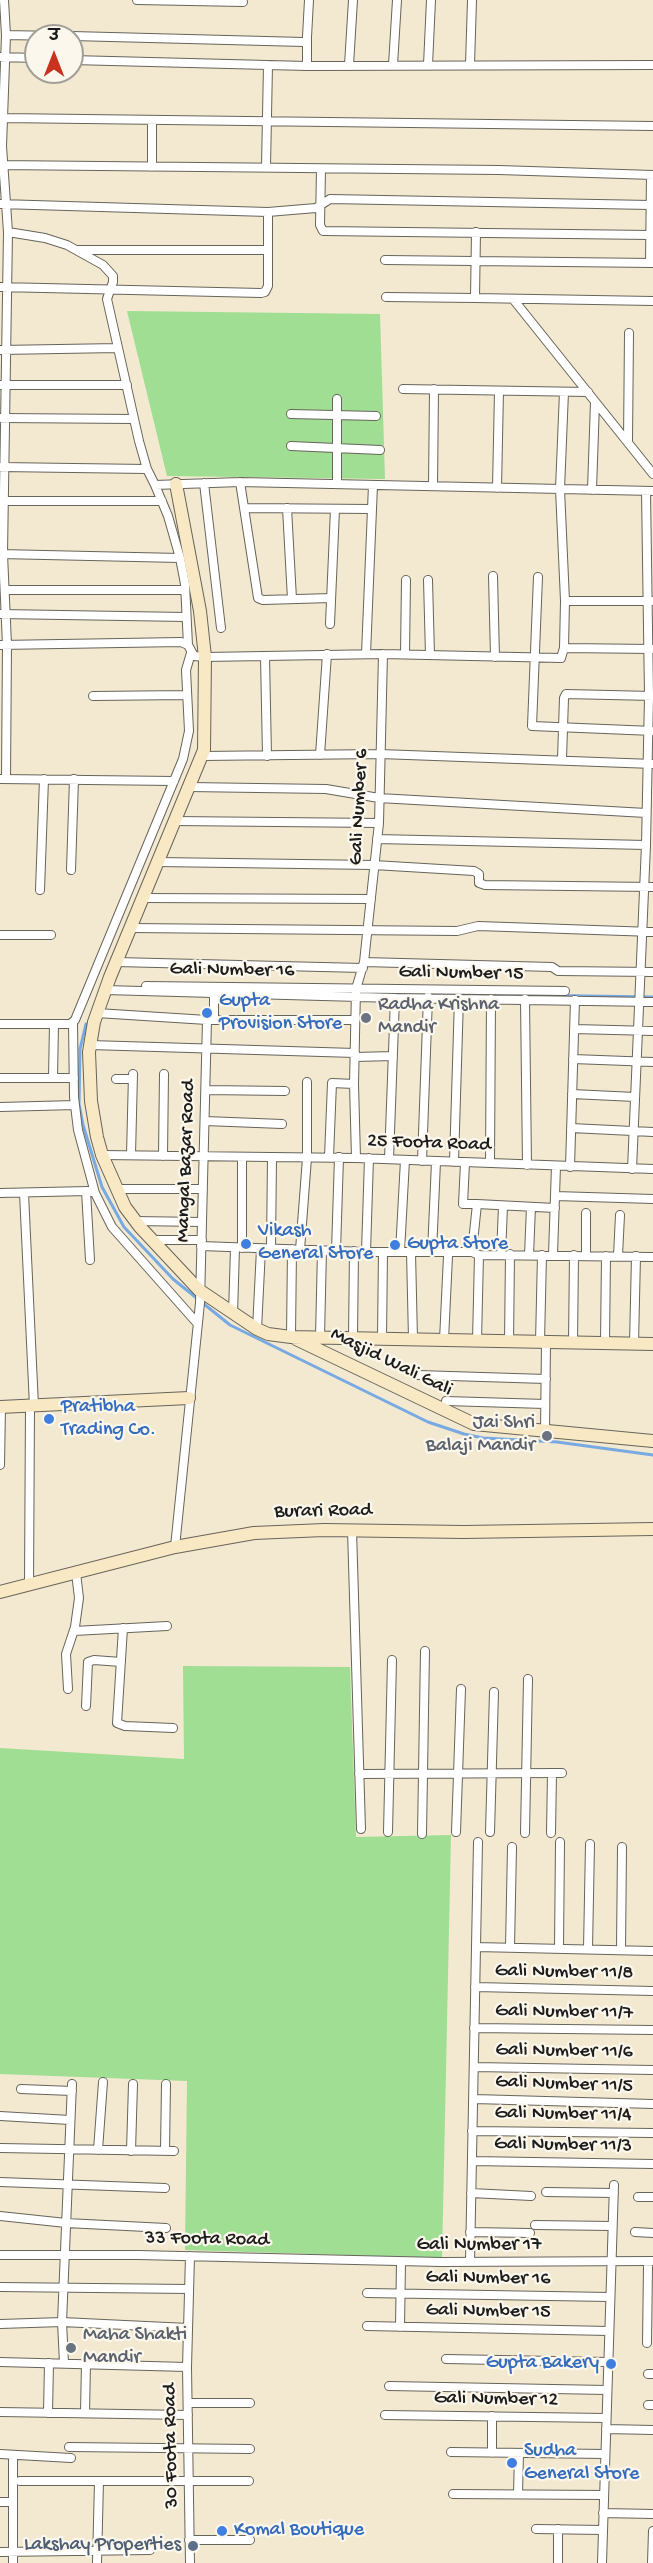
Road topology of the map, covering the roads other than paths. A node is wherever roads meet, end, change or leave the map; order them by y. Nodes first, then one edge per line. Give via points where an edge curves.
1 (4, 0) edge
2 (137, 0) edge
3 (309, 0) edge
4 (353, 0) edge
5 (397, 0) edge
6 (431, 0) edge
7 (472, 0) edge
8 (243, 2) dead end
9 (6, 35) junction
10 (24, 35) edge
11 (84, 36) edge
12 (307, 41) junction
13 (2, 57) edge
14 (24, 58) edge
15 (84, 60) edge
16 (428, 64) junction
17 (268, 65) junction
18 (349, 65) junction
19 (393, 65) junction
20 (470, 65) junction
21 (653, 65) edge
22 (307, 66) junction
23 (3, 118) junction
24 (152, 121) junction
25 (267, 122) junction
26 (653, 126) edge
27 (1, 165) edge
28 (152, 166) junction
29 (266, 167) junction
30 (321, 169) junction
31 (652, 175) edge
32 (2, 204) edge
33 (320, 206) junction
34 (651, 208) edge
35 (268, 212) junction
36 (476, 232) junction
37 (650, 235) junction
38 (8, 238) junction
39 (78, 250) junction
40 (268, 250) junction
41 (4, 259) edge
42 (385, 260) dead end
43 (476, 260) junction
44 (652, 263) edge
45 (3, 287) edge
46 (111, 287) junction
47 (386, 297) dead end
48 (476, 298) junction
49 (513, 299) junction
50 (653, 302) edge
51 (3, 322) edge
52 (629, 333) dead end
53 (118, 348) junction
54 (3, 350) edge
55 (4, 385) edge
56 (127, 385) junction
57 (403, 389) dead end
58 (434, 389) junction
59 (499, 391) junction
60 (564, 392) junction
61 (588, 392) junction
62 (337, 399) dead end
63 (595, 402) junction
64 (291, 414) dead end
65 (337, 416) junction
66 (376, 416) dead end
67 (3, 418) edge
68 (134, 419) junction
69 (628, 442) junction
70 (291, 446) dead end
71 (337, 447) junction
72 (380, 450) dead end
73 (2, 467) edge
74 (147, 469) junction
75 (653, 474) edge
76 (240, 482) junction
77 (204, 483) junction
78 (337, 484) junction
79 (166, 485) junction
80 (373, 485) junction
81 (433, 486) junction
82 (497, 488) junction
83 (560, 489) junction
84 (592, 490) junction
85 (649, 491) edge
86 (2, 500) edge
87 (162, 501) junction
88 (244, 508) junction
89 (287, 508) junction
90 (335, 508) junction
91 (372, 509) junction
92 (1, 554) edge
93 (180, 558) junction
94 (493, 576) dead end
95 (538, 577) dead end
96 (406, 580) dead end
97 (428, 580) dead end
98 (4, 584) edge
99 (185, 590) junction
100 (331, 598) junction
101 (292, 599) junction
102 (565, 601) junction
103 (651, 601) edge
104 (3, 614) edge
105 (186, 617) junction
106 (330, 624) dead end
107 (221, 628) dead end
108 (4, 645) edge
109 (564, 648) junction
110 (651, 649) edge
111 (195, 654) junction
112 (327, 654) junction
113 (366, 654) junction
114 (383, 654) junction
115 (405, 654) junction
116 (430, 655) junction
117 (265, 656) junction
118 (495, 657) junction
119 (534, 658) junction
120 (187, 695) junction
121 (93, 696) dead end
122 (651, 696) edge
123 (563, 729) junction
124 (650, 731) edge
125 (380, 754) junction
126 (320, 755) junction
127 (202, 756) junction
128 (267, 756) junction
129 (562, 759) junction
130 (650, 764) edge
131 (44, 778) junction
132 (3, 779) edge
133 (74, 779) junction
134 (174, 781) junction
135 (189, 787) junction
136 (650, 793) edge
137 (379, 798) junction
138 (646, 813) junction
139 (174, 820) junction
140 (379, 824) junction
141 (650, 826) edge
142 (377, 839) junction
143 (646, 845) junction
144 (649, 860) edge
145 (157, 862) junction
146 (374, 865) junction
147 (72, 870) dead end
148 (642, 887) junction
149 (653, 888) edge
150 (40, 890) dead end
151 (142, 898) junction
152 (371, 899) junction
153 (130, 928) junction
154 (368, 929) junction
155 (640, 932) junction
156 (653, 932) edge
157 (0, 935) edge
158 (51, 935) dead end
159 (116, 962) junction
160 (363, 965) junction
161 (639, 972) junction
162 (653, 972) edge
163 (106, 988) junction
164 (565, 991) dead end
165 (356, 993) junction
166 (214, 994) junction
167 (395, 998) junction
168 (428, 998) junction
169 (459, 998) junction
170 (491, 999) junction
171 (525, 999) junction
172 (574, 1000) junction
173 (640, 1001) junction
174 (653, 1002) edge
175 (97, 1013) junction
176 (210, 1020) junction
177 (355, 1020) junction
178 (73, 1023) junction
179 (0, 1024) edge
180 (54, 1024) junction
181 (574, 1029) junction
182 (638, 1031) junction
183 (653, 1031) edge
184 (90, 1045) junction
185 (206, 1049) junction
186 (355, 1055) junction
187 (393, 1056) junction
188 (573, 1059) junction
189 (637, 1062) junction
190 (653, 1062) edge
191 (164, 1074) dead end
192 (0, 1078) edge
193 (53, 1078) junction
194 (74, 1078) junction
195 (116, 1079) dead end
196 (307, 1082) dead end
197 (354, 1084) junction
198 (206, 1090) junction
199 (285, 1091) dead end
200 (572, 1094) junction
201 (635, 1097) junction
202 (75, 1105) junction
203 (0, 1107) edge
204 (205, 1121) junction
205 (282, 1124) dead end
206 (571, 1128) junction
207 (634, 1131) junction
208 (653, 1132) edge
209 (102, 1155) junction
210 (132, 1155) junction
211 (163, 1156) junction
212 (204, 1157) junction
213 (242, 1157) junction
214 (272, 1157) junction
215 (329, 1157) junction
216 (339, 1157) junction
217 (307, 1158) junction
218 (356, 1158) junction
219 (369, 1158) junction
220 (389, 1159) junction
221 (405, 1160) junction
222 (422, 1161) junction
223 (436, 1162) junction
224 (454, 1162) junction
225 (465, 1163) junction
226 (490, 1163) junction
227 (526, 1165) junction
228 (556, 1166) junction
229 (570, 1167) junction
230 (632, 1168) junction
231 (653, 1169) edge
232 (117, 1189) junction
233 (203, 1189) junction
234 (86, 1191) junction
235 (0, 1193) edge
236 (24, 1193) junction
237 (95, 1193) junction
238 (555, 1196) junction
239 (653, 1199) edge
240 (477, 1204) junction
241 (503, 1206) junction
242 (531, 1208) junction
243 (555, 1208) junction
244 (586, 1213) dead end
245 (620, 1215) dead end
246 (135, 1221) junction
247 (202, 1222) junction
248 (152, 1240) junction
249 (201, 1243) junction
250 (239, 1248) junction
251 (261, 1249) junction
252 (271, 1249) junction
253 (296, 1250) junction
254 (322, 1250) junction
255 (336, 1251) junction
256 (354, 1251) junction
257 (366, 1252) junction
258 (383, 1252) junction
259 (400, 1252) junction
260 (411, 1252) junction
261 (432, 1252) junction
262 (476, 1254) junction
263 (506, 1255) junction
264 (529, 1255) junction
265 (542, 1255) junction
266 (553, 1255) junction
267 (574, 1255) junction
268 (586, 1255) junction
269 (448, 1256) dead end
270 (606, 1256) junction
271 (618, 1256) junction
272 (636, 1256) junction
273 (653, 1257) edge
274 (90, 1260) dead end
275 (200, 1297) junction
276 (233, 1314) junction
277 (198, 1319) junction
278 (257, 1329) junction
279 (291, 1337) junction
280 (320, 1337) junction
281 (353, 1338) junction
282 (382, 1338) junction
283 (412, 1339) junction
284 (444, 1340) junction
285 (477, 1341) junction
286 (509, 1342) junction
287 (543, 1342) junction
288 (573, 1343) junction
289 (605, 1343) junction
290 (634, 1344) junction
291 (653, 1344) edge
292 (418, 1375) dead end
293 (546, 1379) junction
294 (189, 1398) junction
295 (446, 1401) dead end
296 (545, 1404) junction
297 (32, 1406) junction
298 (1, 1407) edge
299 (545, 1432) junction
300 (653, 1441) edge
301 (0, 1465) edge
302 (653, 1529) edge
303 (352, 1530) junction
304 (175, 1547) junction
305 (76, 1572) junction
306 (29, 1585) junction
307 (0, 1592) edge
308 (167, 1626) dead end
309 (123, 1628) junction
310 (74, 1631) junction
311 (425, 1651) dead end
312 (392, 1659) dead end
313 (121, 1662) junction
314 (528, 1679) dead end
315 (68, 1689) dead end
316 (461, 1689) dead end
317 (494, 1692) dead end
318 (86, 1706) dead end
319 (173, 1728) dead end
320 (526, 1773) junction
321 (552, 1773) junction
322 (562, 1773) dead end
323 (359, 1774) junction
324 (391, 1774) junction
325 (424, 1774) junction
326 (458, 1774) junction
327 (492, 1774) junction
328 (361, 1829) dead end
329 (388, 1832) dead end
330 (456, 1832) dead end
331 (490, 1832) dead end
332 (525, 1833) dead end
333 (551, 1833) dead end
334 (422, 1834) dead end
335 (478, 1842) dead end
336 (560, 1842) dead end
337 (590, 1844) dead end
338 (512, 1846) dead end
339 (622, 1847) dead end
340 (476, 1947) junction
341 (510, 1947) junction
342 (559, 1948) junction
343 (588, 1949) junction
344 (621, 1950) junction
345 (653, 1951) edge
346 (475, 1987) junction
347 (653, 1991) edge
348 (474, 2028) junction
349 (653, 2030) edge
350 (474, 2067) junction
351 (653, 2070) edge
352 (103, 2082) dead end
353 (133, 2084) dead end
354 (166, 2084) dead end
355 (21, 2089) dead end
356 (474, 2099) junction
357 (653, 2104) edge
358 (0, 2116) edge
359 (70, 2120) junction
360 (472, 2131) junction
361 (653, 2133) edge
362 (0, 2148) edge
363 (68, 2150) junction
364 (98, 2150) junction
365 (131, 2151) junction
366 (472, 2161) junction
367 (653, 2164) edge
368 (0, 2182) edge
369 (67, 2186) junction
370 (165, 2188) dead end
371 (546, 2192) dead end
372 (471, 2193) junction
373 (531, 2196) dead end
374 (638, 2197) dead end
375 (653, 2197) edge
376 (0, 2216) edge
377 (66, 2223) junction
378 (612, 2226) junction
379 (166, 2228) dead end
380 (470, 2232) junction
381 (635, 2232) dead end
382 (653, 2233) edge
383 (0, 2255) edge
384 (66, 2255) junction
385 (190, 2256) junction
386 (348, 2260) joint
387 (401, 2262) junction
388 (470, 2262) junction
389 (610, 2263) junction
390 (651, 2264) edge
391 (0, 2287) edge
392 (64, 2287) junction
393 (189, 2289) junction
394 (367, 2293) dead end
395 (401, 2294) junction
396 (650, 2294) edge
397 (610, 2298) junction
398 (62, 2322) junction
399 (650, 2322) edge
400 (0, 2324) edge
401 (367, 2326) dead end
402 (400, 2327) junction
403 (188, 2328) junction
404 (609, 2331) junction
405 (649, 2346) edge
406 (446, 2359) dead end
407 (0, 2362) edge
408 (607, 2362) junction
409 (49, 2363) junction
410 (64, 2363) junction
411 (86, 2363) junction
412 (187, 2367) junction
413 (390, 2386) dead end
414 (607, 2390) junction
415 (188, 2403) junction
416 (250, 2403) dead end
417 (0, 2412) edge
418 (48, 2413) junction
419 (85, 2413) junction
420 (188, 2415) junction
421 (385, 2415) dead end
422 (492, 2416) junction
423 (606, 2418) junction
424 (606, 2429) junction
425 (653, 2430) edge
426 (69, 2447) dead end
427 (189, 2447) junction
428 (250, 2449) dead end
429 (451, 2452) dead end
430 (492, 2453) junction
431 (519, 2453) junction
432 (605, 2454) junction
433 (6, 2455) edge
434 (71, 2458) dead end
435 (20, 2481) dead end
436 (99, 2481) junction
437 (189, 2481) junction
438 (249, 2481) dead end
439 (453, 2493) dead end
440 (518, 2494) junction
441 (604, 2495) junction
442 (0, 2502) edge
443 (13, 2502) junction
444 (603, 2513) junction
445 (653, 2514) edge
446 (536, 2529) dead end
447 (558, 2529) junction
448 (603, 2530) junction
449 (653, 2531) edge
450 (189, 2540) junction
451 (250, 2540) dead end
452 (150, 2550) dead end
453 (97, 2551) junction
454 (0, 2552) edge
455 (14, 2552) junction
456 (14, 2563) edge
457 (97, 2563) edge
458 (190, 2563) edge
459 (558, 2563) edge
460 (602, 2563) edge
461 (652, 2563) edge

1 - 9 street
2 - 8 street
3 - 12 street
4 - 18 street
5 - 19 street
6 - 16 street
7 - 20 street
9 - 10 street
9 - 13 street
11 - 12 street
12 - 22 street
13 - 14 street
13 - 23 street
15 - 17 street
16 - 19 street
16 - 20 street
17 - 22 street
17 - 25 street
18 - 19 street
18 - 22 street
20 - 21 street
23 - 24 street
23 - 27 street
24 - 25 street
24 - 28 street
25 - 26 street
25 - 29 street
27 - 28 street
27 - 32 street
28 - 29 street
29 - 30 street
30 - 31 street
30 - 33 street
31 - 34 street
32 - 35 street
32 - 38 street
33 - 34 street via 330,199
33 - 35 street
33 - 36 street via 320,229 326,231
34 - 37 street
35 - 40 street
36 - 37 street
36 - 43 street
37 - 44 street
38 - 39 street via 45,238
38 - 41 street
39 - 40 street
39 - 46 street via 108,269 113,276
40 - 46 street via 268,286 261,293
41 - 45 street
42 - 43 street
43 - 44 street
43 - 48 street
45 - 46 street
45 - 51 street
46 - 53 street via 107,298
47 - 48 street
48 - 49 street
49 - 50 street
49 - 61 street
51 - 54 street
52 - 69 street
53 - 54 street
53 - 56 street
54 - 55 street
55 - 56 street
55 - 67 street
56 - 68 street
57 - 58 street
58 - 59 street
58 - 81 street
59 - 60 street
59 - 82 street
60 - 61 street
60 - 83 street
61 - 63 street
62 - 65 street
63 - 69 street
63 - 84 street
64 - 65 street
65 - 66 street
65 - 71 street
67 - 68 street
67 - 73 street
68 - 74 street
69 - 75 street
70 - 71 street
71 - 72 street
71 - 78 street
73 - 74 street
73 - 86 street
74 - 79 street
76 - 77 street
76 - 78 street
76 - 88 street
77 - 79 street
77 - 107 street
78 - 80 street
79 - 87 street
79 - 111 street via 200,611
80 - 81 street
80 - 91 street
81 - 82 street
82 - 83 street
83 - 84 street
83 - 102 street
84 - 85 street
85 - 103 street
86 - 87 street
86 - 92 street
87 - 93 street
88 - 89 street
88 - 101 street via 258,598
89 - 90 street
89 - 101 street
90 - 91 street
90 - 100 street
91 - 113 street
92 - 93 street
92 - 98 street
93 - 99 street
94 - 118 street
95 - 119 street
96 - 115 street
97 - 116 street
98 - 99 street
98 - 104 street
99 - 105 street
100 - 101 street
100 - 106 street
102 - 103 street
102 - 109 street
103 - 110 street
104 - 105 street
104 - 108 street
105 - 111 street
108 - 111 street via 181,642
108 - 132 street
109 - 110 street
109 - 119 street via 561,658
110 - 122 street
111 - 117 street
111 - 120 street via 186,670
111 - 127 street via 205,740
112 - 113 street
112 - 117 street
112 - 126 street
113 - 114 street
114 - 115 street
114 - 125 street, Gali Number 6
115 - 116 street
116 - 118 street
117 - 128 street
118 - 119 street
119 - 123 street via 532,726
120 - 121 street
120 - 134 street via 188,740
122 - 123 street via 566,694
122 - 124 street
123 - 124 street
123 - 129 street
124 - 130 street
125 - 126 street
125 - 129 street
125 - 137 street, Gali Number 6
126 - 128 street
127 - 128 street
127 - 135 street
129 - 130 street
130 - 136 street
131 - 132 street
131 - 133 street
131 - 150 street
133 - 134 street
133 - 147 street
134 - 178 street
135 - 137 street via 326,789
135 - 139 street
136 - 138 street
137 - 138 street
137 - 140 street, Gali Number 6
138 - 141 street
139 - 140 street
139 - 145 street
140 - 142 street, Gali Number 6
141 - 143 street
142 - 143 street
142 - 146 street, Gali Number 6
143 - 144 street
144 - 148 street
145 - 146 street
145 - 151 street
146 - 148 street via 474,871 479,874 479,883 485,885
146 - 152 street, Gali Number 6
148 - 149 street
148 - 155 street
151 - 152 street
151 - 153 street
152 - 154 street, Gali Number 6
153 - 154 street
153 - 159 street
154 - 155 street via 457,931 478,926
154 - 160 street, Gali Number 6
155 - 156 street
155 - 161 street
157 - 158 street
159 - 160 street
159 - 163 street
160 - 161 street
160 - 165 street, Gali Number 6
161 - 162 street
161 - 173 street
163 - 165 street, Gali Number 16
163 - 166 street
163 - 175 street
164 - 165 street, Gali Number 15
165 - 166 street
165 - 167 street
165 - 177 street, Gali Number 6
166 - 176 street, Mangal Bazar Road
167 - 168 street
167 - 187 street
168 - 169 street
168 - 222 street
169 - 170 street
169 - 224 street
170 - 171 street
170 - 226 street
171 - 172 street
171 - 227 street
172 - 173 street
172 - 181 street
173 - 174 street
173 - 182 street
175 - 176 street
175 - 184 street
176 - 177 street
176 - 185 street, Mangal Bazar Road
177 - 186 street, Gali Number 6
178 - 180 street
178 - 194 street
179 - 180 street
180 - 193 street
181 - 182 street
181 - 188 street
182 - 183 street
182 - 189 street
184 - 185 street
184 - 209 street via 91,1101
185 - 186 street
185 - 198 street, Mangal Bazar Road
186 - 187 street
186 - 197 street, Gali Number 6
187 - 220 street
188 - 189 street
188 - 200 street
189 - 190 street
189 - 201 street
191 - 211 street
192 - 193 street
193 - 194 street
194 - 202 street
195 - 210 street via 133,1077
196 - 217 street
197 - 215 street via 332,1083
197 - 218 street, Gali Number 6
198 - 199 street
198 - 204 street, Mangal Bazar Road
200 - 201 street
200 - 206 street
201 - 207 street
202 - 203 street
202 - 237 street
204 - 205 street
204 - 212 street, Mangal Bazar Road
206 - 207 street
206 - 229 street
207 - 208 street
207 - 230 street
209 - 210 street, 25 Foota Road
209 - 232 street
210 - 211 street, 25 Foota Road
211 - 212 street, 25 Foota Road
212 - 213 street, 25 Foota Road
212 - 233 street, Mangal Bazar Road
213 - 214 street, 25 Foota Road
213 - 250 street
214 - 217 street, 25 Foota Road
214 - 252 street
215 - 216 street, 25 Foota Road
215 - 217 street, 25 Foota Road
216 - 218 street, 25 Foota Road
216 - 255 street
217 - 253 street
218 - 219 street, 25 Foota Road
219 - 220 street, 25 Foota Road
219 - 257 street
220 - 221 street, 25 Foota Road
221 - 222 street, 25 Foota Road
221 - 259 street
222 - 223 street, 25 Foota Road
223 - 224 street, 25 Foota Road
223 - 261 street
224 - 225 street, 25 Foota Road
225 - 226 street, 25 Foota Road
225 - 240 street via 463,1204
226 - 227 street, 25 Foota Road
227 - 228 street, 25 Foota Road
228 - 229 street, 25 Foota Road
228 - 238 street
229 - 230 street, 25 Foota Road
230 - 231 street, 25 Foota Road
232 - 233 street
232 - 246 street
233 - 247 street, Mangal Bazar Road
234 - 236 street
234 - 237 street
234 - 274 street
235 - 236 street
236 - 297 street
237 - 277 street via 112,1227
238 - 239 street
238 - 243 street
240 - 241 street
240 - 262 street
241 - 242 street
241 - 263 street
242 - 243 street
242 - 264 street
243 - 266 street
244 - 268 street
245 - 271 street
246 - 247 street
246 - 248 street
247 - 249 street, Mangal Bazar Road
248 - 249 street
248 - 275 street
249 - 250 street
249 - 275 street, Mangal Bazar Road
250 - 251 street
250 - 276 street
251 - 252 street
251 - 278 street
252 - 253 street
253 - 254 street
253 - 279 street
254 - 255 street
254 - 280 street
255 - 256 street
256 - 257 street
256 - 281 street
257 - 258 street
258 - 259 street
258 - 282 street
259 - 260 street
260 - 261 street
260 - 283 street
261 - 262 street
262 - 263 street
262 - 285 street
263 - 264 street
263 - 286 street
264 - 265 street
265 - 266 street
265 - 287 street
266 - 267 street
267 - 268 street
267 - 288 street
268 - 270 street
269 - 284 street
270 - 271 street
270 - 289 street
271 - 272 street
272 - 273 street
272 - 290 street
275 - 276 street
275 - 277 street, Mangal Bazar Road
276 - 278 street
277 - 294 street, Mangal Bazar Road
278 - 279 street
279 - 280 street
279 - 299 street, Masjid Wali Gali via 474,1424
280 - 281 street
281 - 282 street
282 - 283 street
283 - 284 street
284 - 285 street
285 - 286 street
286 - 287 street
287 - 288 street
287 - 293 street
288 - 289 street
289 - 290 street
290 - 291 street
292 - 293 street
293 - 296 street
294 - 297 street
294 - 304 street, Mangal Bazar Road
295 - 296 street
296 - 299 street
297 - 298 street
297 - 306 street
298 - 301 street
299 - 300 street, Masjid Wali Gali
302 - 303 street, Burari Road
303 - 304 street, Burari Road via 254,1533
303 - 323 street
304 - 305 street, Burari Road
305 - 306 street, Burari Road
305 - 310 street via 79,1598
306 - 307 street, Burari Road
308 - 309 street
309 - 310 street
309 - 313 street
310 - 315 street via 66,1654
311 - 325 street
312 - 324 street
313 - 318 street via 88,1662
313 - 319 street via 117,1723
314 - 320 street
316 - 326 street
317 - 327 street
320 - 321 street
320 - 327 street
320 - 332 street
321 - 322 street
321 - 333 street
323 - 324 street
323 - 328 street
324 - 325 street
324 - 329 street
325 - 326 street
325 - 334 street
326 - 327 street
326 - 330 street
327 - 331 street
335 - 340 street
336 - 342 street
337 - 343 street
338 - 341 street
339 - 344 street
340 - 341 street
340 - 346 street
341 - 342 street
342 - 343 street
343 - 344 street
344 - 345 street
346 - 347 street, Gali Number 11/8
346 - 348 street
348 - 349 street, Gali Number 11/7
348 - 350 street
350 - 351 street, Gali Number 11/6
350 - 356 street
352 - 364 street
353 - 365 street
354 - 365 street via 170,2151
355 - 359 street via 72,2088
356 - 357 street, Gali Number 11/5
356 - 360 street
358 - 359 street
359 - 363 street
360 - 361 street, Gali Number 11/4
360 - 366 street
362 - 363 street
363 - 364 street
363 - 369 street
364 - 365 street
366 - 367 street, Gali Number 11/3
366 - 372 street
368 - 369 street
369 - 370 street
369 - 377 street
371 - 378 street via 614,2189
372 - 373 street
372 - 380 street
374 - 375 street
376 - 377 street
377 - 379 street
377 - 384 street
378 - 380 street
378 - 389 street
380 - 388 street
381 - 382 street
383 - 384 street, 33 Foota Road
384 - 385 street, 33 Foota Road
384 - 392 street
385 - 386 street, 33 Foota Road
385 - 393 street, 30 Foota Road
386 - 387 street, Gali Number 17
387 - 388 street, Gali Number 17
387 - 395 street
388 - 389 street, Gali Number 17
389 - 390 street, Gali Number 17
389 - 397 street
390 - 396 street
391 - 392 street
392 - 393 street
392 - 398 street
393 - 403 street, 30 Foota Road
394 - 395 street, Gali Number 16
395 - 397 street, Gali Number 16
395 - 402 street
396 - 399 street
397 - 404 street
398 - 400 street
398 - 403 street
398 - 410 street
399 - 405 street
401 - 402 street, Gali Number 15
402 - 404 street, Gali Number 15
403 - 412 street, 30 Foota Road
404 - 408 street
406 - 408 street
407 - 409 street
408 - 414 street
409 - 410 street
409 - 418 street
410 - 411 street
411 - 412 street
411 - 419 street
412 - 415 street, 30 Foota Road
413 - 414 street
414 - 423 street
415 - 416 street
415 - 420 street, 30 Foota Road
417 - 418 street
418 - 419 street
419 - 420 street
420 - 427 street, 30 Foota Road
421 - 422 street, Gali Number 12
422 - 423 street, Gali Number 12
422 - 430 street
423 - 424 street
424 - 425 street
424 - 432 street
426 - 427 street
427 - 428 street
427 - 437 street, 30 Foota Road
429 - 430 street
430 - 431 street
431 - 432 street
431 - 440 street
432 - 441 street
433 - 434 street
433 - 443 street
435 - 436 street
436 - 437 street
436 - 453 street
437 - 438 street
437 - 450 street, 30 Foota Road
439 - 440 street
440 - 441 street
441 - 444 street
442 - 443 street
443 - 455 street
444 - 445 street
444 - 448 street
446 - 447 street
447 - 448 street
447 - 459 street
448 - 460 street
449 - 461 street
450 - 451 street
450 - 458 street, 30 Foota Road
452 - 453 street
453 - 455 street
453 - 457 street
454 - 455 street
455 - 456 street

